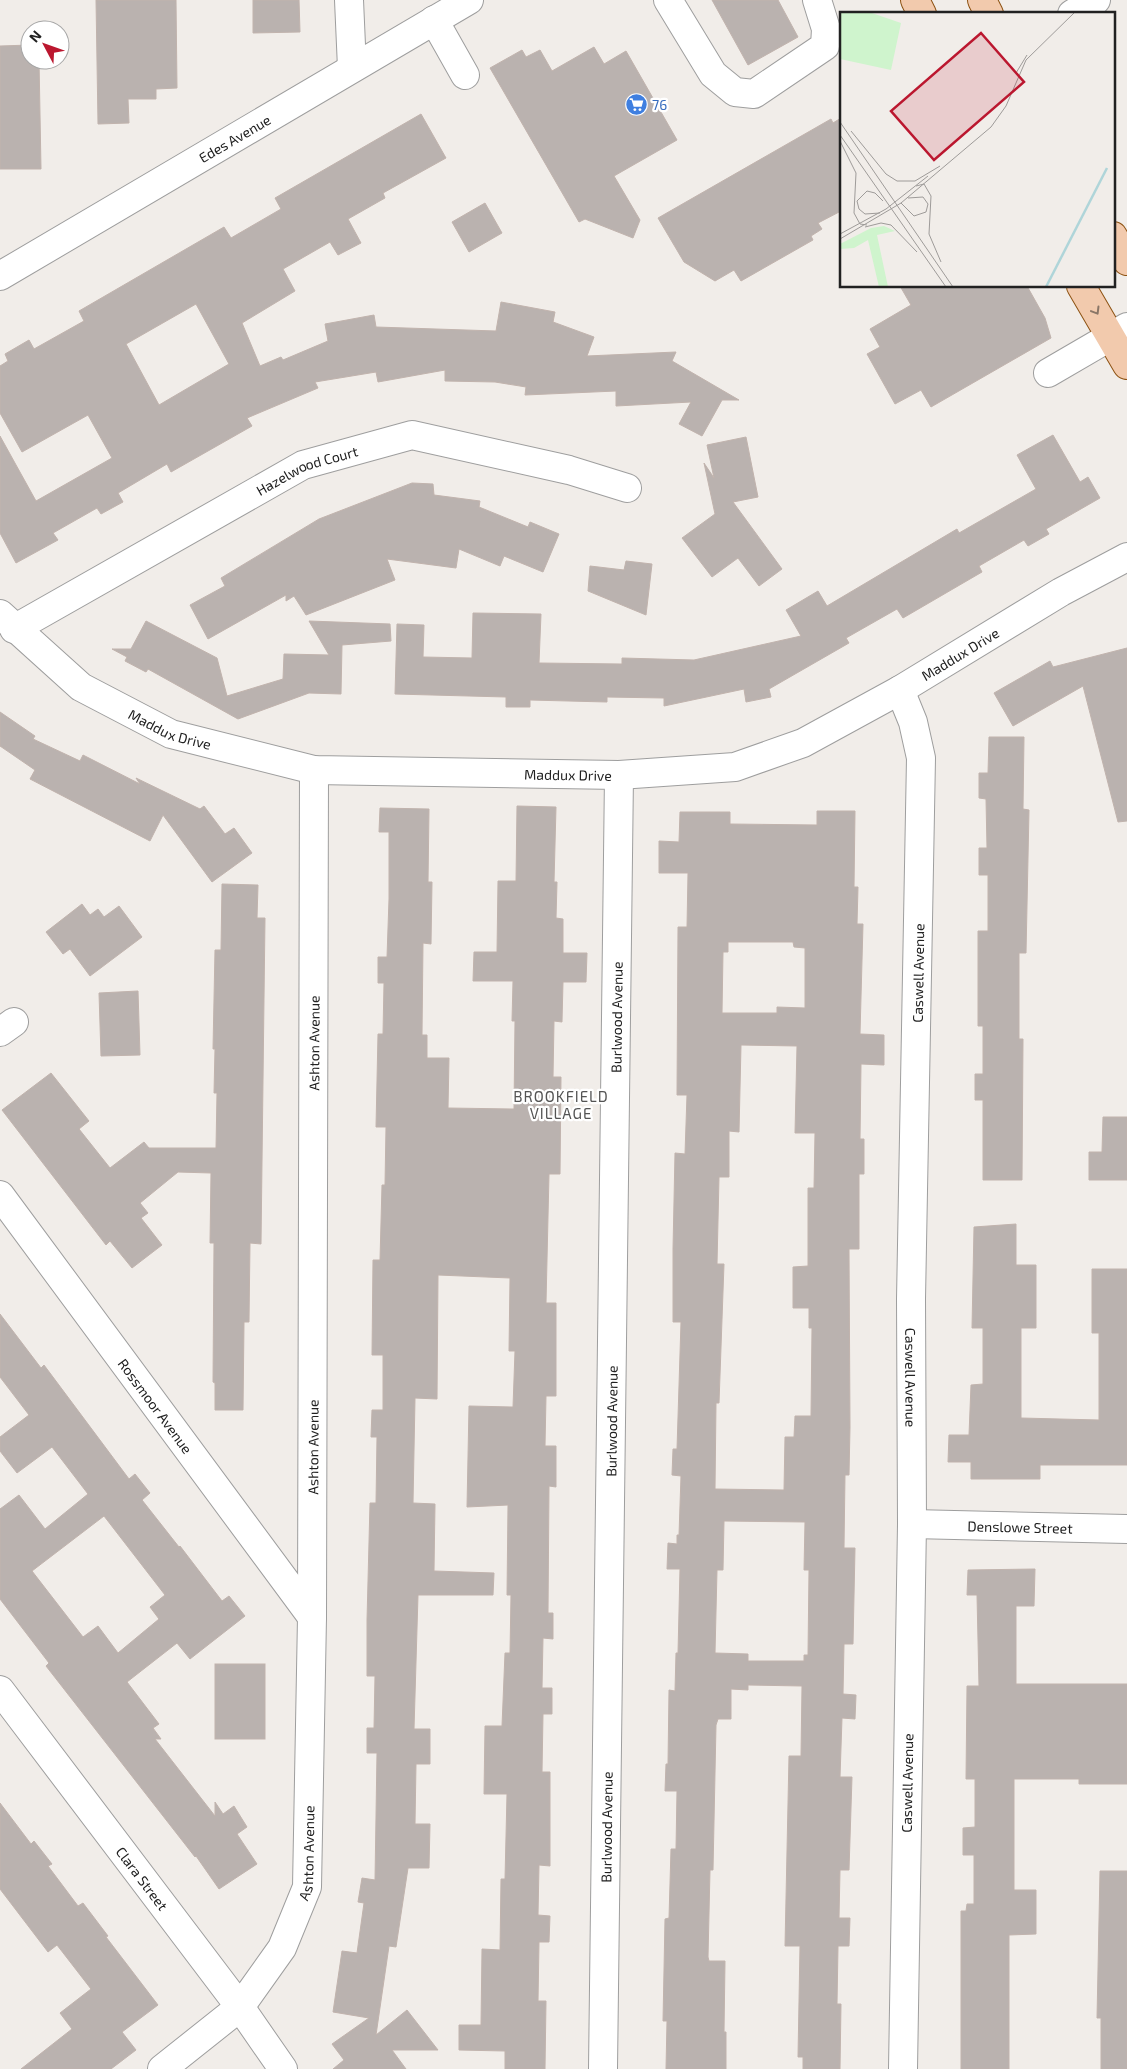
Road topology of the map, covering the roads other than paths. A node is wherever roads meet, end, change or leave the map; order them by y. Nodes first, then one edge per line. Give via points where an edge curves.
1 (349, 0) edge
2 (469, 0) edge
3 (668, 0) edge
4 (817, 0) edge
5 (915, 0) edge
6 (982, 0) edge
7 (1096, 0) edge
8 (921, 12) edge
9 (988, 12) edge
10 (1075, 12) edge
11 (434, 20) junction
12 (352, 68) junction
13 (465, 75) dead end
14 (1114, 238) edge
15 (1127, 260) edge
16 (0, 276) edge
17 (1083, 288) edge
18 (1119, 332) edge
19 (1127, 365) edge
20 (1048, 373) dead end
21 (627, 488) dead end
22 (1127, 557) edge
23 (7, 621) edge
24 (900, 690) junction
25 (314, 770) junction
26 (619, 775) junction
27 (0, 1195) edge
28 (912, 1524) junction
29 (1127, 1530) edge
30 (312, 1617) junction
31 (0, 1690) edge
32 (240, 2007) junction
33 (162, 2069) edge
34 (284, 2069) edge
35 (603, 2069) edge
36 (903, 2069) edge

1 - 12 street
2 - 11 street, Edes Avenue
3 - 4 street via 713,74 735,92 754,94 825,46 826,29
5 - 8 main road
6 - 9 main road
7 - 10 street
11 - 12 street, Edes Avenue
11 - 13 street
12 - 16 street, Edes Avenue
14 - 15 main road
17 -> 18 main road
18 - 19 main road
18 - 20 street
21 - 23 street, Hazelwood Court via 569,470 412,435 303,465
22 - 24 street, Maddux Drive via 1061,592
23 - 25 street, Maddux Drive via 81,687 171,734
24 - 26 street, Maddux Drive via 803,742 735,766
24 - 28 street, Caswell Avenue via 913,722 922,758 911,1299
25 - 26 street, Maddux Drive
25 - 30 street, Ashton Avenue
26 - 35 street, Burlwood Avenue
27 - 30 street, Rossmoor Avenue
28 - 29 street, Denslowe Street
28 - 36 street, Caswell Avenue
30 - 32 street, Ashton Avenue via 307,1887 282,1948
31 - 32 street, Clara Street
32 - 33 street, Ashton Avenue
32 - 34 street, Clara Street

